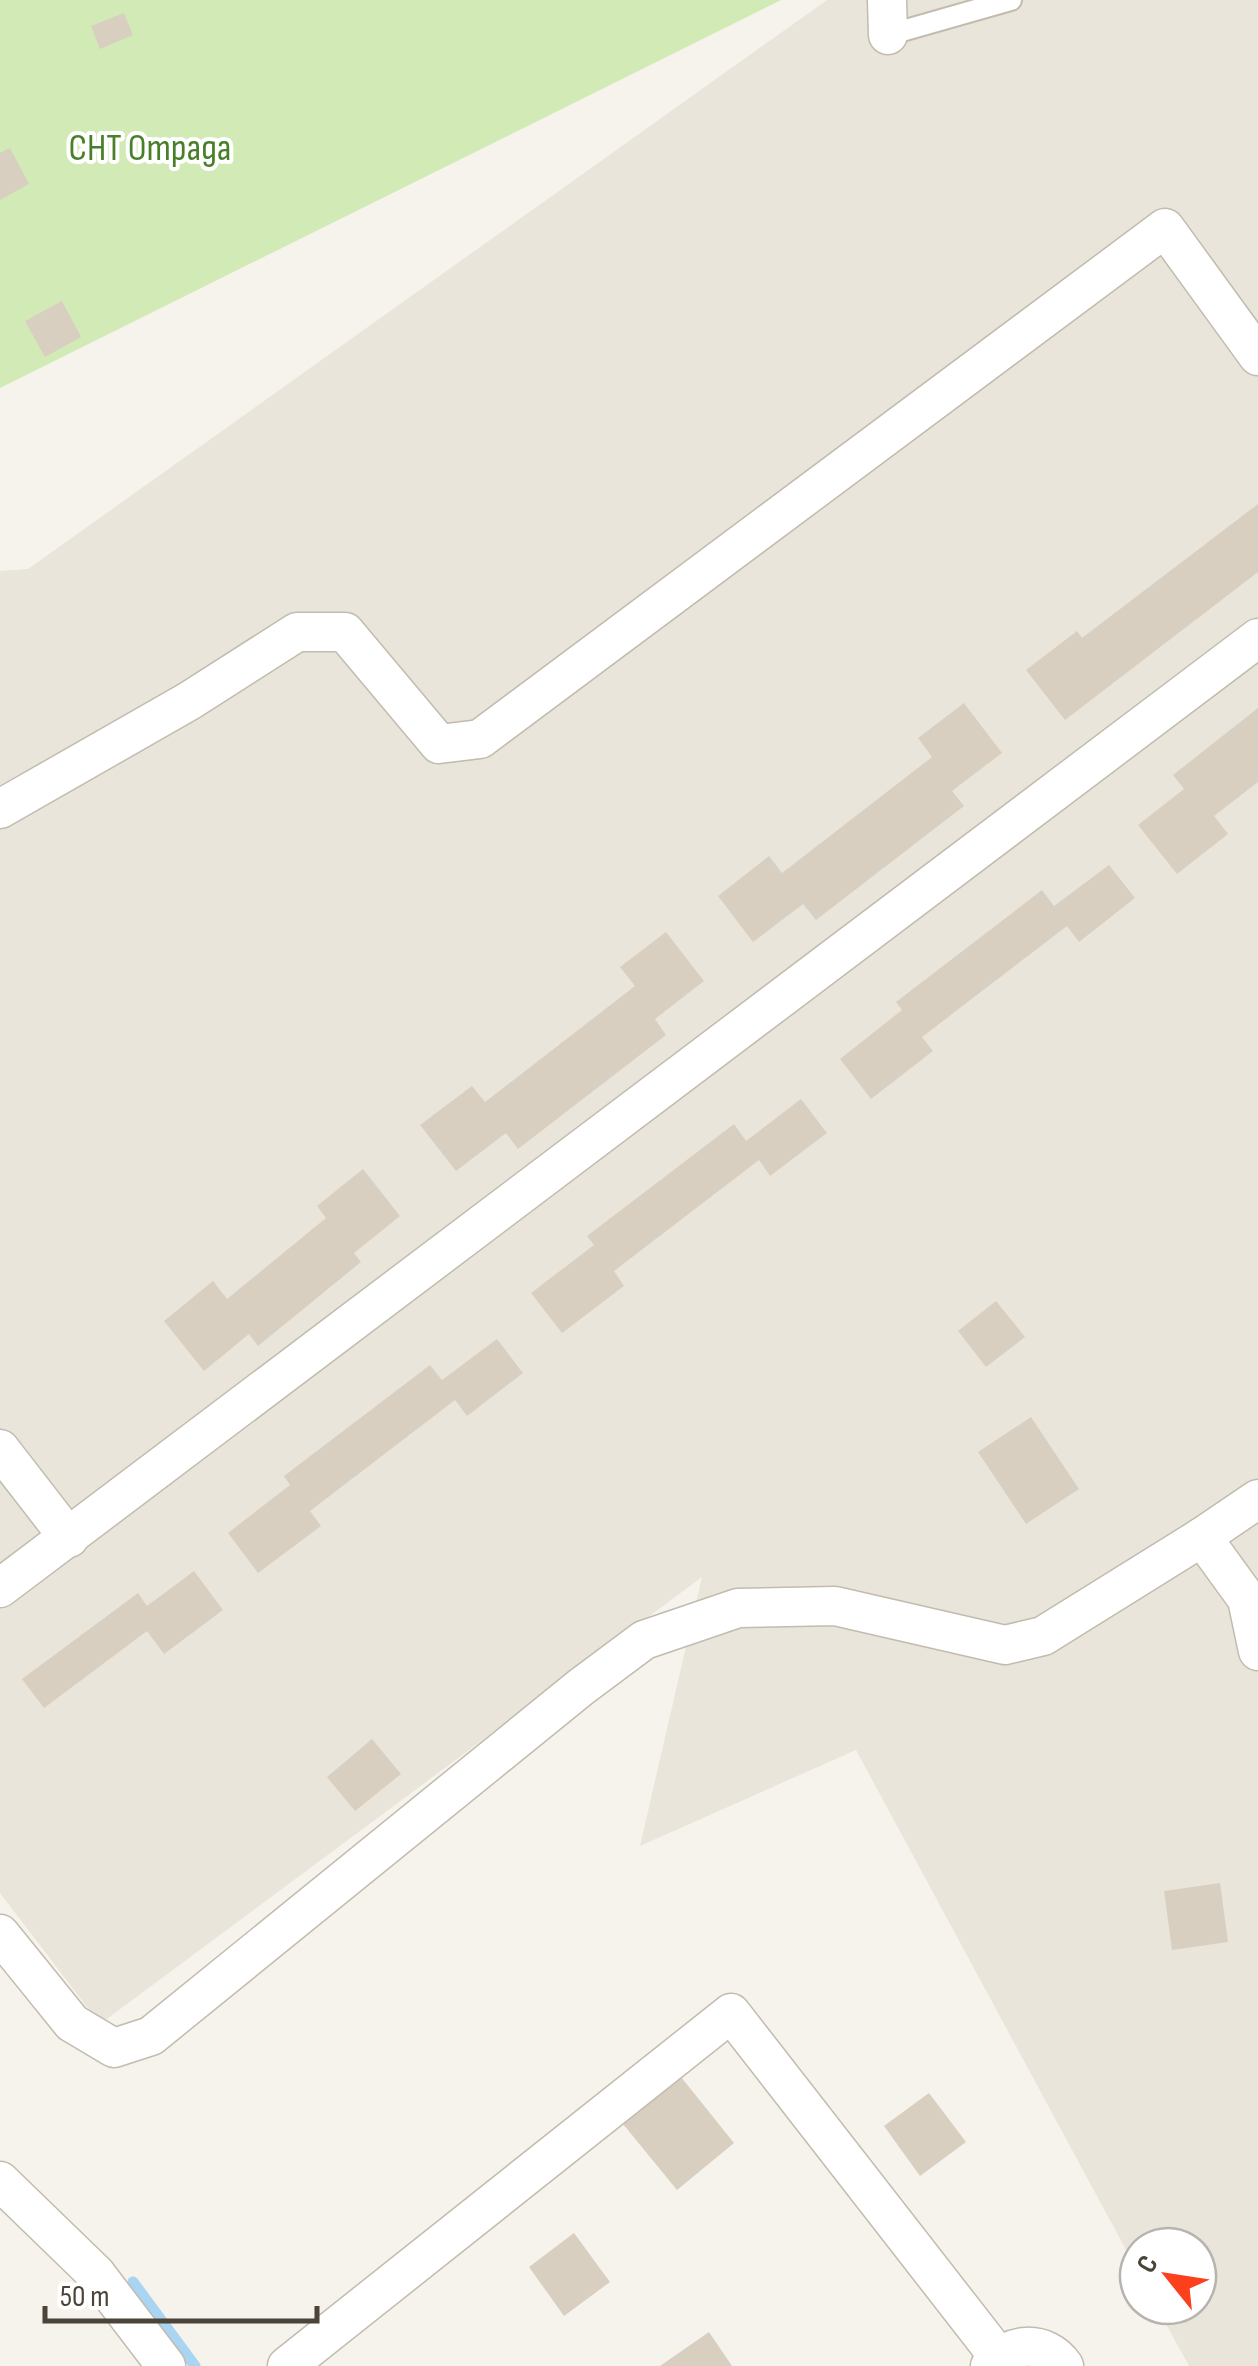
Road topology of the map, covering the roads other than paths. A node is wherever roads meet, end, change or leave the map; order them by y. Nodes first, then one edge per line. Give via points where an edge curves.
1 (1011, 0) edge
2 (888, 17) edge
3 (1258, 356) edge
4 (1258, 638) edge
5 (0, 809) edge
6 (0, 1449) edge
7 (1258, 1498) edge
8 (68, 1538) junction
9 (1202, 1538) junction
10 (0, 1588) edge
11 (1258, 1651) edge
12 (0, 1934) edge
13 (0, 2181) edge
14 (994, 2361) edge
15 (166, 2366) edge
16 (287, 2366) edge
17 (1064, 2366) edge

1 - 2 lane
3 - 5 street via 1165,228 480,740 439,744 345,632 297,632
4 - 8 street
6 - 8 street
7 - 9 street
8 - 10 street
9 - 11 street via 1247,1599
9 - 12 street via 1043,1636 1005,1644 834,1606 738,1608 644,1640 151,2036 114,2048 72,2022
13 - 15 street via 96,2274
14 - 16 street via 730,2013
14 - 17 street via 1030,2346

